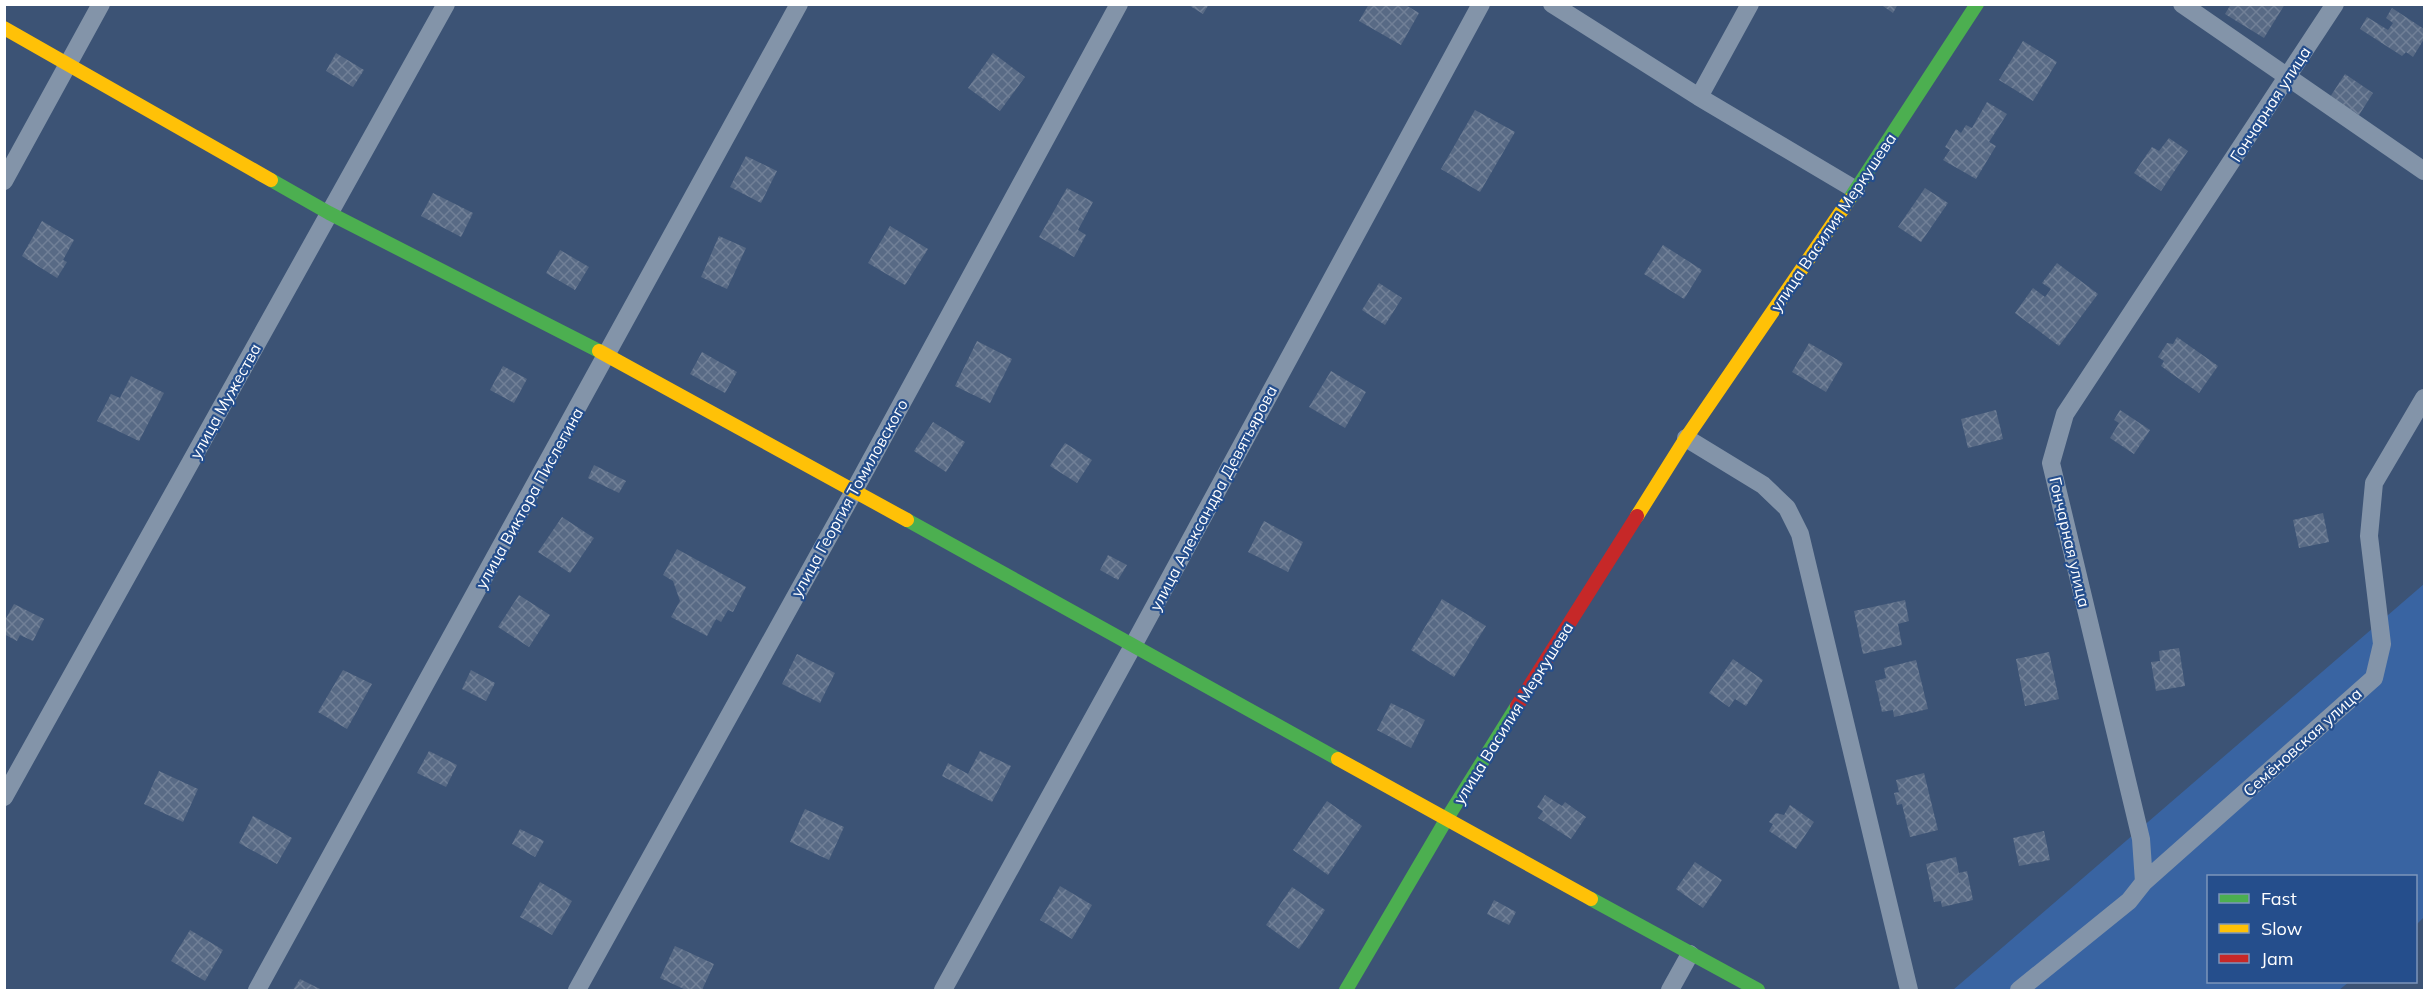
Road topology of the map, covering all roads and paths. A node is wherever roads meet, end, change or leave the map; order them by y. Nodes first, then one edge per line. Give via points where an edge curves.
1 (101, 4) edge
2 (446, 4) edge
3 (799, 4) edge
4 (1119, 4) edge
5 (1481, 4) edge
6 (1552, 4) edge
7 (1750, 4) edge
8 (1977, 4) edge
9 (2182, 4) edge
10 (2335, 4) edge
11 (4, 28) edge
12 (69, 66) junction
13 (2287, 78) junction
14 (1699, 97) junction
15 (2424, 171) edge
16 (4, 181) edge
17 (1856, 190) junction
18 (329, 213) junction
19 (608, 356) junction
20 (2424, 398) edge
21 (1686, 438) junction
22 (854, 491) junction
23 (1134, 644) junction
24 (4, 797) edge
25 (1446, 820) junction
26 (2144, 882) junction
27 (1690, 954) junction
28 (257, 990) edge
29 (577, 990) edge
30 (943, 990) edge
31 (1346, 990) edge
32 (1670, 990) edge
33 (1758, 990) edge
34 (1909, 990) edge
35 (2019, 990) edge

1 - 12 street
2 - 18 street, улица Мужества
3 - 19 street, улица Виктора Пислегина
4 - 22 street, улица Георгия Томиловского
5 - 23 street, улица Александра Девятьярова
6 - 14 street
7 - 14 street
8 - 17 street, улица Василия Меркушева
9 - 13 street
10 - 13 street, Гончарная улица
11 - 12 street
12 - 16 street
12 - 18 street
13 - 15 street
13 - 26 street, Гончарная улица via 2065,414 2051,463 2141,839
14 - 17 street
17 - 21 street, улица Василия Меркушева
18 - 19 street
18 - 24 street, улица Мужества
19 - 22 street
19 - 28 street, улица Виктора Пислегина
20 - 26 street, Семёновская улица via 2374,483 2369,536 2382,644 2374,678
21 - 25 street, улица Василия Меркушева
21 - 34 street via 1763,485 1787,508 1800,534
22 - 23 street
22 - 29 street, улица Георгия Томиловского
23 - 25 street
23 - 30 street, улица Александра Девятьярова
25 - 27 street
25 - 31 street, улица Василия Меркушева
26 - 35 street via 2129,901
27 - 32 street
27 - 33 street

